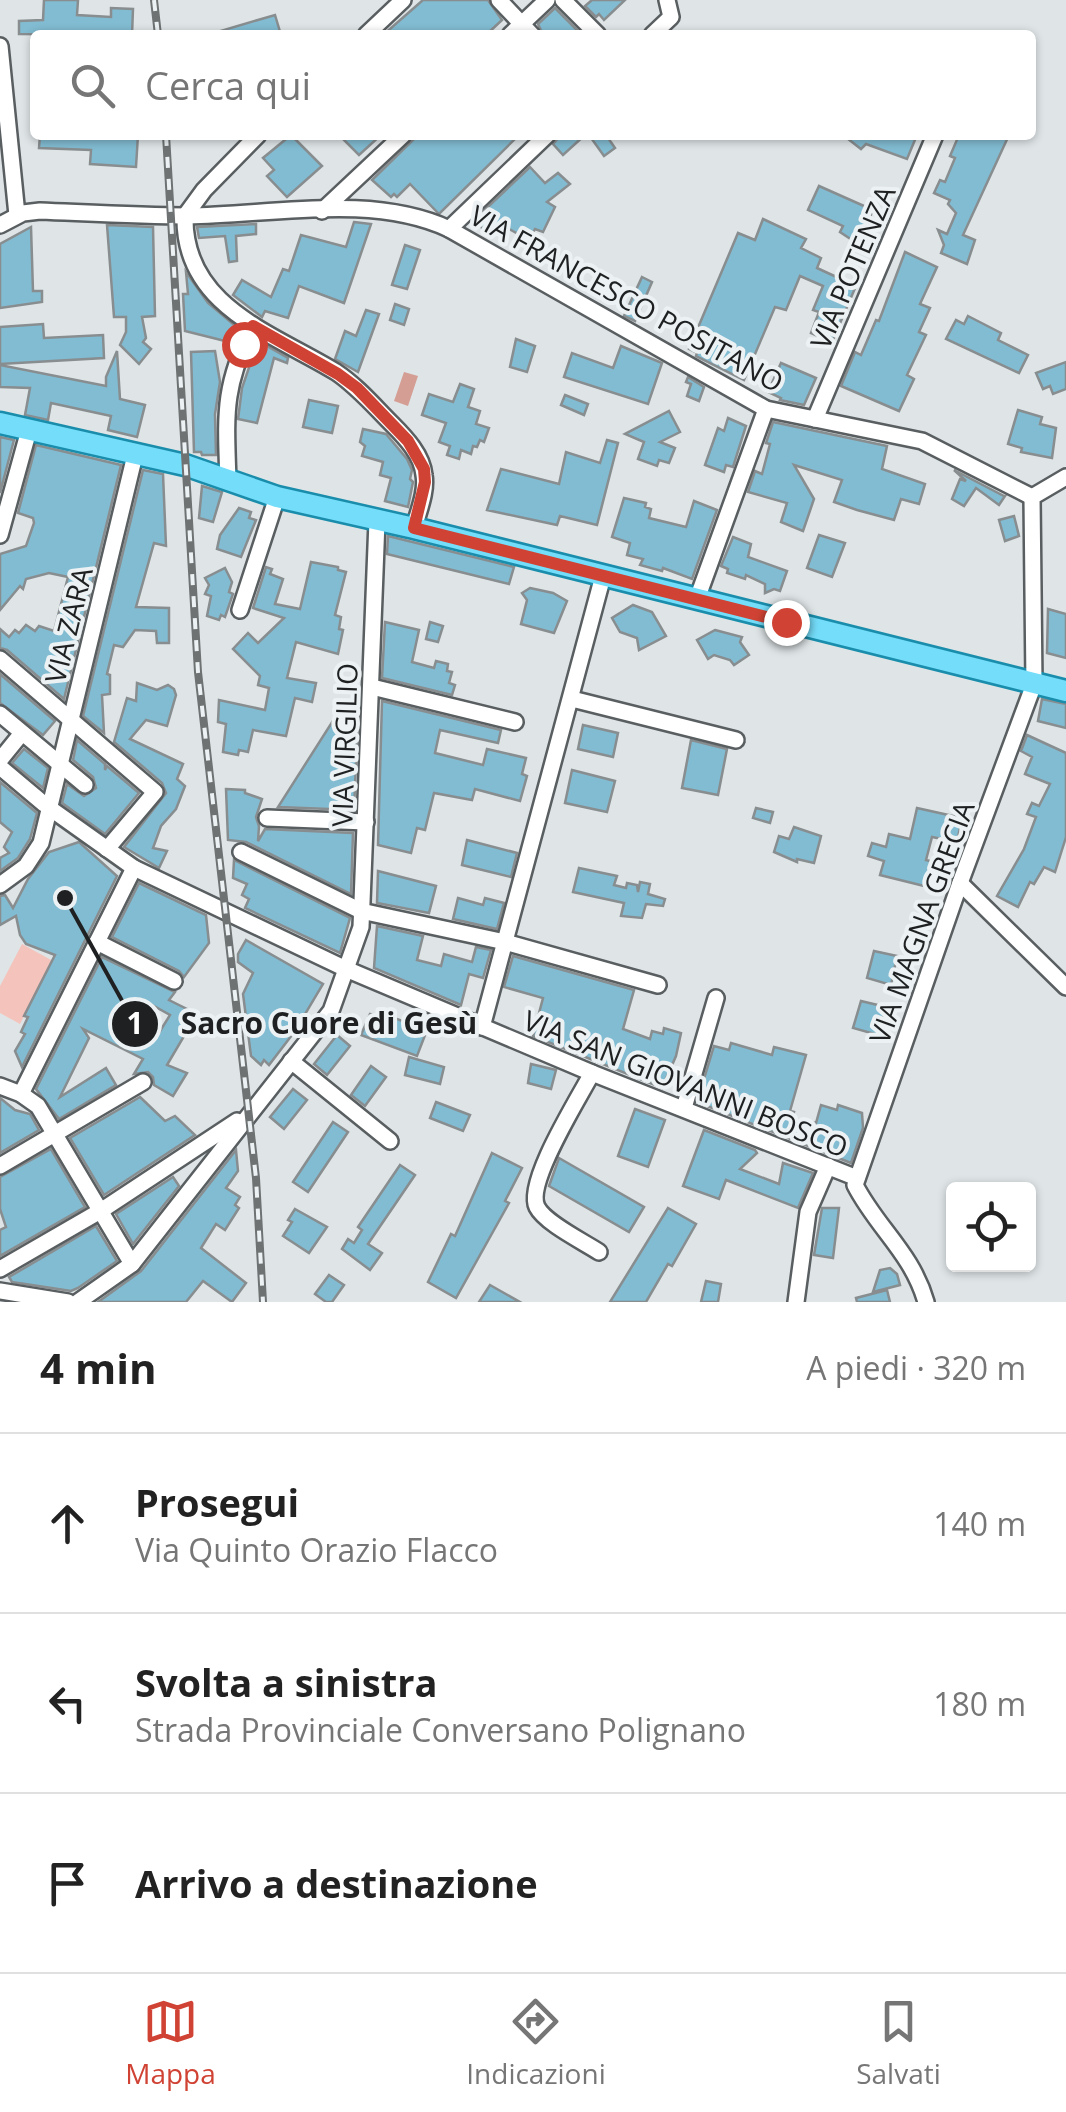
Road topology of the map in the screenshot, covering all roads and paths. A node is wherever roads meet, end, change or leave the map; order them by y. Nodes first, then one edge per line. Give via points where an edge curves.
1 (404, 0) edge
2 (499, 0) edge
3 (547, 0) edge
4 (564, 0) edge
5 (667, 0) edge
6 (371, 30) edge
7 (520, 30) edge
8 (522, 30) edge
9 (593, 30) edge
10 (657, 30) edge
11 (0, 46) edge
12 (1, 94) edge
13 (253, 140) edge
14 (398, 140) edge
15 (542, 140) edge
16 (933, 140) edge
17 (322, 211) junction
18 (16, 215) junction
19 (186, 216) junction
20 (0, 225) edge
21 (449, 228) junction
22 (253, 326) junction
23 (766, 409) junction
24 (815, 419) junction
25 (0, 423) edge
26 (29, 430) junction
27 (135, 455) junction
28 (1066, 477) edge
29 (228, 482) junction
30 (277, 497) junction
31 (1032, 497) junction
32 (377, 521) junction
33 (414, 528) junction
34 (0, 535) edge
35 (603, 576) junction
36 (697, 600) junction
37 (240, 610) dead end
38 (0, 659) edge
39 (1034, 684) junction
40 (372, 688) junction
41 (1066, 691) edge
42 (572, 700) junction
43 (0, 714) edge
44 (70, 719) junction
45 (516, 722) dead end
46 (22, 733) junction
47 (736, 740) dead end
48 (0, 763) edge
49 (60, 764) junction
50 (85, 785) dead end
51 (47, 806) junction
52 (267, 818) dead end
53 (366, 822) junction
54 (107, 848) junction
55 (240, 852) dead end
56 (134, 868) junction
57 (960, 882) junction
58 (0, 885) edge
59 (361, 911) junction
60 (97, 942) junction
61 (505, 942) junction
62 (346, 969) junction
63 (174, 981) dead end
64 (658, 985) dead end
65 (1066, 987) edge
66 (716, 998) dead end
67 (482, 1028) junction
68 (291, 1061) junction
69 (592, 1073) junction
70 (142, 1082) dead end
71 (0, 1086) edge
72 (21, 1094) junction
73 (684, 1108) junction
74 (249, 1114) junction
75 (56, 1134) junction
76 (390, 1141) dead end
77 (0, 1166) edge
78 (828, 1166) junction
79 (858, 1178) junction
80 (102, 1210) junction
81 (600, 1252) dead end
82 (132, 1264) junction
83 (0, 1269) edge
84 (0, 1291) edge
85 (68, 1302) edge
86 (78, 1302) edge
87 (796, 1302) edge
88 (926, 1302) edge

1 - 6 street
2 - 7 street
3 - 8 street
4 - 9 street
5 - 10 street via 671,17
11 - 12 street
12 - 18 street
13 - 19 street
14 - 17 street
15 - 21 street
16 - 24 street, VIA POTENZA
17 - 19 street, VIA FRANCESCO POSITANO
17 - 21 street, VIA FRANCESCO POSITANO via 393,211
18 - 19 street, VIA FRANCESCO POSITANO
18 - 20 street
19 - 22 street via 186,244 205,281 223,305
21 - 23 street, VIA FRANCESCO POSITANO
22 - 29 street via 236,358 226,404
22 - 33 street via 357,388 408,441 425,482
23 - 24 street, VIA FRANCESCO POSITANO
23 - 36 street
24 - 31 street, VIA FRANCESCO POSITANO via 922,441
25 - 26 main road
26 - 27 main road
26 - 34 street
27 - 29 main road
27 - 44 street, VIA ZARA
28 - 31 street
29 - 30 main road
30 - 32 main road
30 - 37 street
31 - 39 street
32 - 33 main road
32 - 40 street, VIA VIRGILIO
33 - 35 main road
35 - 36 main road
35 - 42 street
36 - 39 main road
38 - 44 street
39 - 41 main road
39 - 57 street, VIA MAGNA GRECIA
40 - 45 street
40 - 53 street, VIA VIRGILIO
42 - 47 street
42 - 61 street
43 - 46 street
44 - 49 street, VIA ZARA
44 - 54 street via 155,792
46 - 48 street
46 - 49 street
48 - 51 street, VIA SAN GIOVANNI BOSCO
49 - 50 street
49 - 51 street, VIA ZARA
51 - 54 street, VIA SAN GIOVANNI BOSCO
51 - 58 street, VIA ZARA via 34,856
52 - 53 street
53 - 59 street, VIA VIRGILIO
54 - 56 street, VIA SAN GIOVANNI BOSCO
55 - 59 street
56 - 60 street
56 - 62 street, VIA SAN GIOVANNI BOSCO
57 - 65 street
57 - 79 street, VIA MAGNA GRECIA
59 - 61 street
59 - 62 street, VIA VIRGILIO
60 - 63 street
60 - 72 street
61 - 64 street
61 - 67 street
62 - 67 street, VIA SAN GIOVANNI BOSCO
62 - 68 street, VIA VIRGILIO via 331,1011
66 - 73 street
67 - 69 street, VIA SAN GIOVANNI BOSCO
68 - 74 street, VIA VIRGILIO
68 - 76 street
69 - 73 street, VIA SAN GIOVANNI BOSCO
69 - 81 street via 542,1168 535,1205
70 - 75 street
71 - 72 street
72 - 75 street
73 - 78 street, VIA SAN GIOVANNI BOSCO
74 - 80 street
74 - 82 street, VIA VIRGILIO
75 - 77 street
75 - 80 street
78 - 79 street, VIA SAN GIOVANNI BOSCO
78 - 87 street via 808,1212
79 - 88 street via 862,1199 909,1259
80 - 82 street
80 - 83 street
82 - 86 street, VIA VIRGILIO
84 - 85 street

